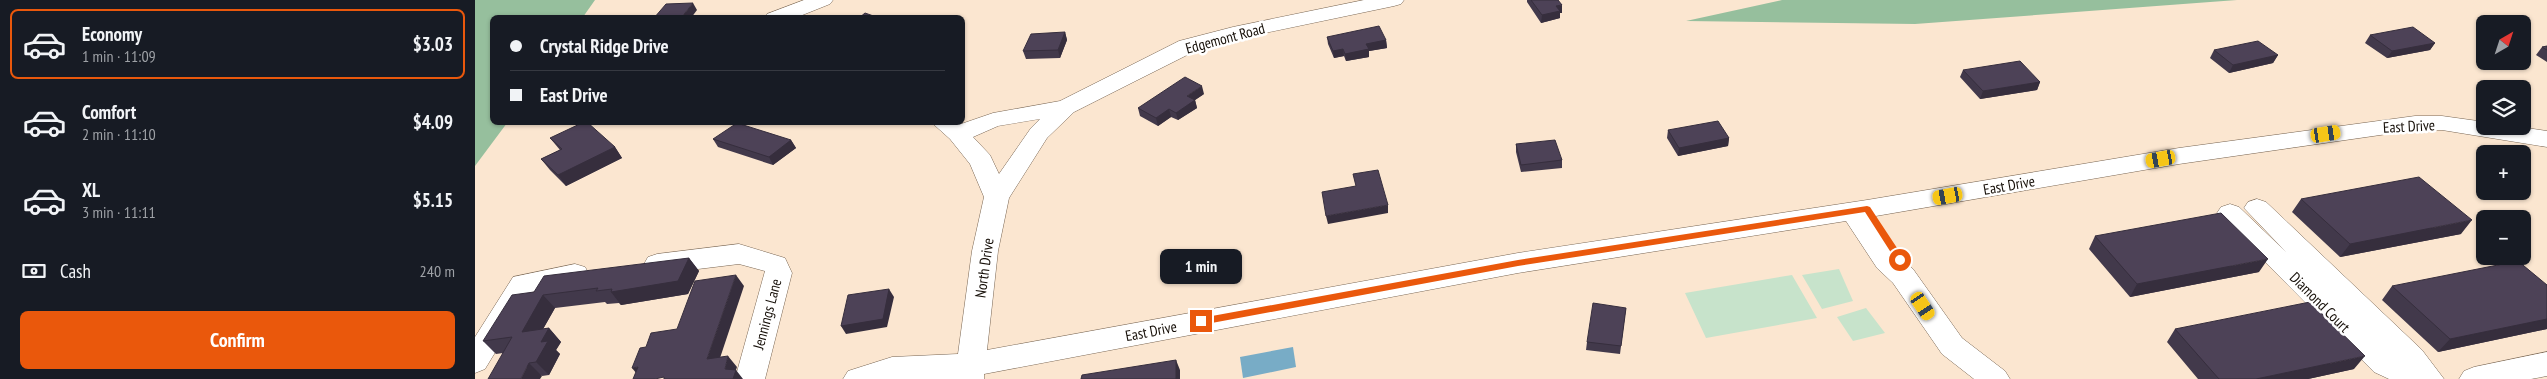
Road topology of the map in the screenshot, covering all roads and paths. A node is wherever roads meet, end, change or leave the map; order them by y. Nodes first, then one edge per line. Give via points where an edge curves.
1 (823, 0) edge
2 (1394, 0) edge
3 (782, 15) edge
4 (1066, 107) junction
5 (950, 128) edge
6 (2547, 139) edge
7 (997, 197) junction
8 (2257, 208) dead end
9 (1860, 210) junction
10 (2231, 213) dead end
11 (633, 267) edge
12 (604, 270) edge
13 (475, 362) edge
14 (2547, 364) edge
15 (970, 372) edge
16 (750, 379) edge
17 (858, 379) edge
18 (1995, 379) edge
19 (2418, 379) edge
20 (2429, 379) edge
21 (2473, 379) edge

1 - 3 street
2 - 4 street, Edgemont Road via 1233,33 1187,46
4 - 5 street, Edgemont Road
4 - 7 street, Edgemont Road via 1039,134
5 - 7 street via 981,161
6 - 9 street, East Drive via 2442,123 2415,123 2179,156
7 - 15 street, North Drive via 985,251
8 - 20 street, Diamond Court via 2412,358
9 - 15 street, East Drive via 1518,263
9 - 18 street via 1886,261 1903,276 1952,346
10 - 19 street, Diamond Court via 2384,364
11 - 16 street, Jennings Lane via 739,254 776,265 779,273
12 - 13 street via 523,284
14 - 21 street
15 - 17 street, East Drive via 893,370

